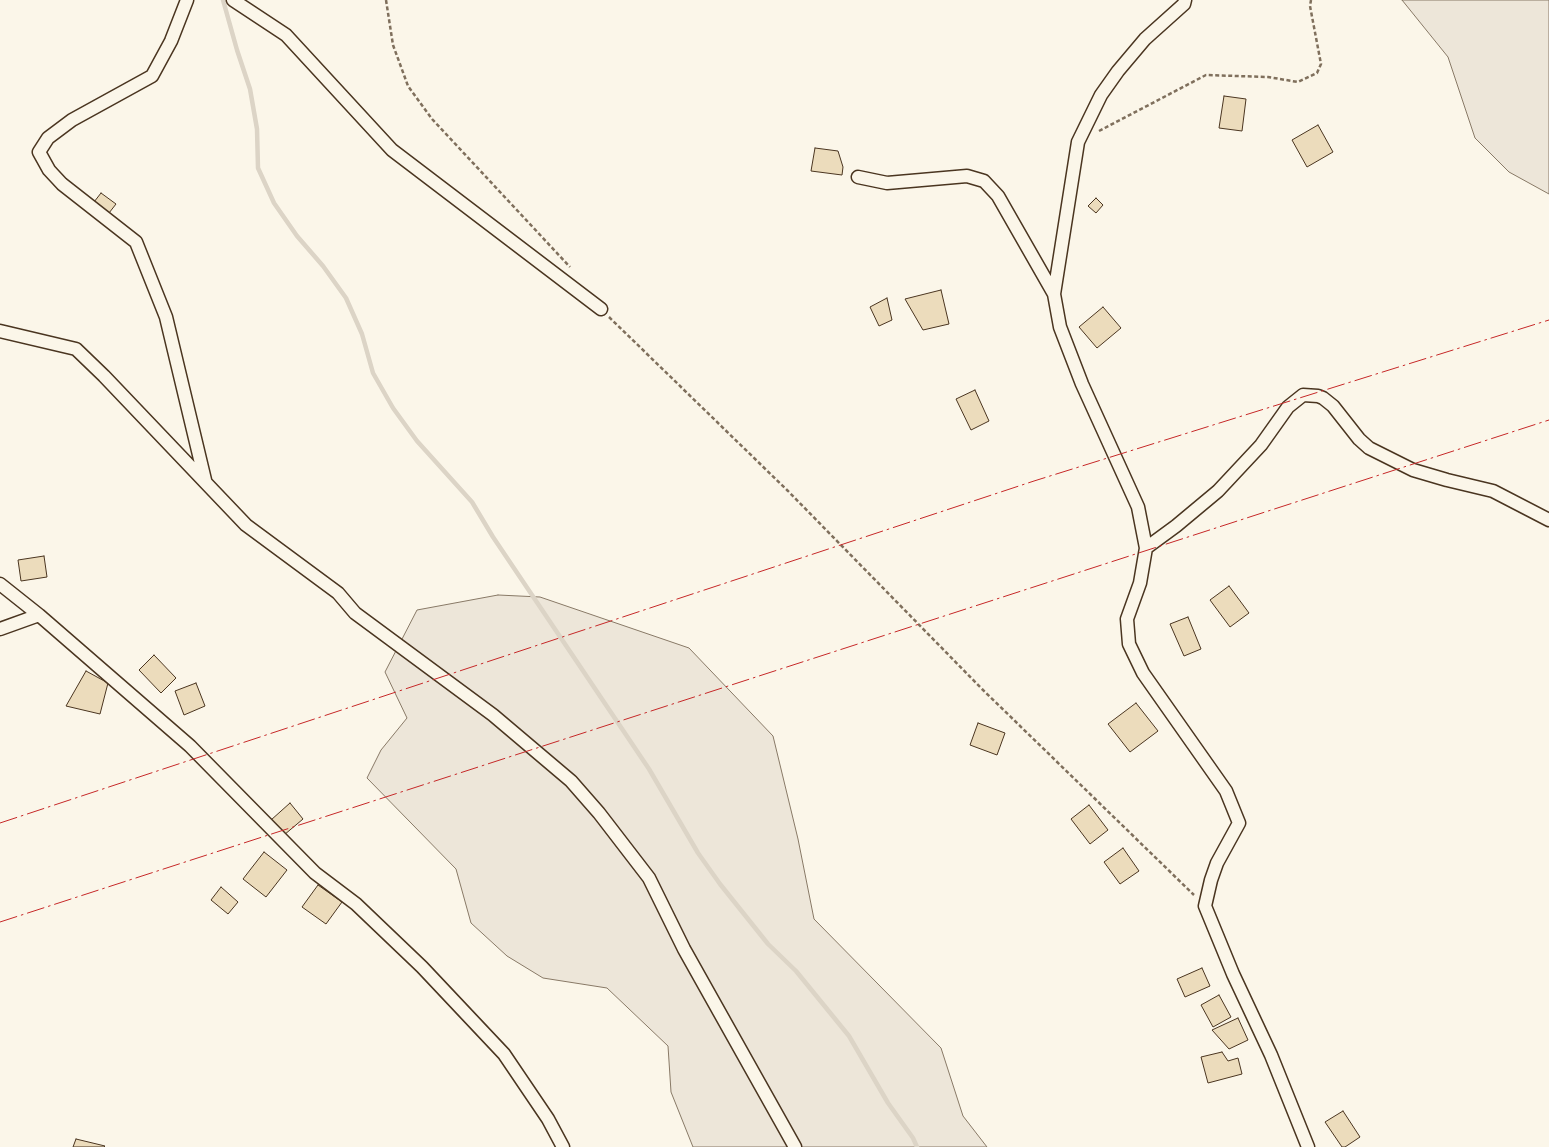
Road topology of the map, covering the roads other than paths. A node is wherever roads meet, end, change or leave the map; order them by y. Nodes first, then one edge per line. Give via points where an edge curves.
1 (187, 0) edge
2 (233, 0) edge
3 (1186, 0) edge
4 (858, 176) dead end
5 (1054, 294) junction
6 (601, 309) road end
7 (0, 331) edge
8 (205, 482) junction
9 (1549, 520) edge
10 (1146, 548) junction
11 (0, 584) edge
12 (39, 615) junction
13 (0, 629) edge
14 (563, 1147) edge
15 (795, 1147) edge
16 (1308, 1147) edge

1 - 8 street via 152,76 72,120 48,138 39,152 62,184 136,242 166,317
2 - 6 street via 286,35 392,150
3 - 5 street via 1145,39 1112,79 1078,142
4 - 5 street via 887,183 967,176 984,181 998,196
5 - 10 street via 1060,326 1082,384 1138,507
7 - 8 street via 76,349
8 - 15 street via 246,525 338,593 355,614 493,714 571,781 649,878 684,949
9 - 10 street via 1493,491 1412,470 1369,448 1323,398 1303,395 1288,407 1261,445 1218,491
10 - 16 street via 1140,583 1127,619 1129,644 1143,673 1226,791 1238,823 1217,863 1205,906 1272,1055
11 - 12 street
12 - 13 street
12 - 14 street via 190,746 315,873 356,904 422,967 504,1054

